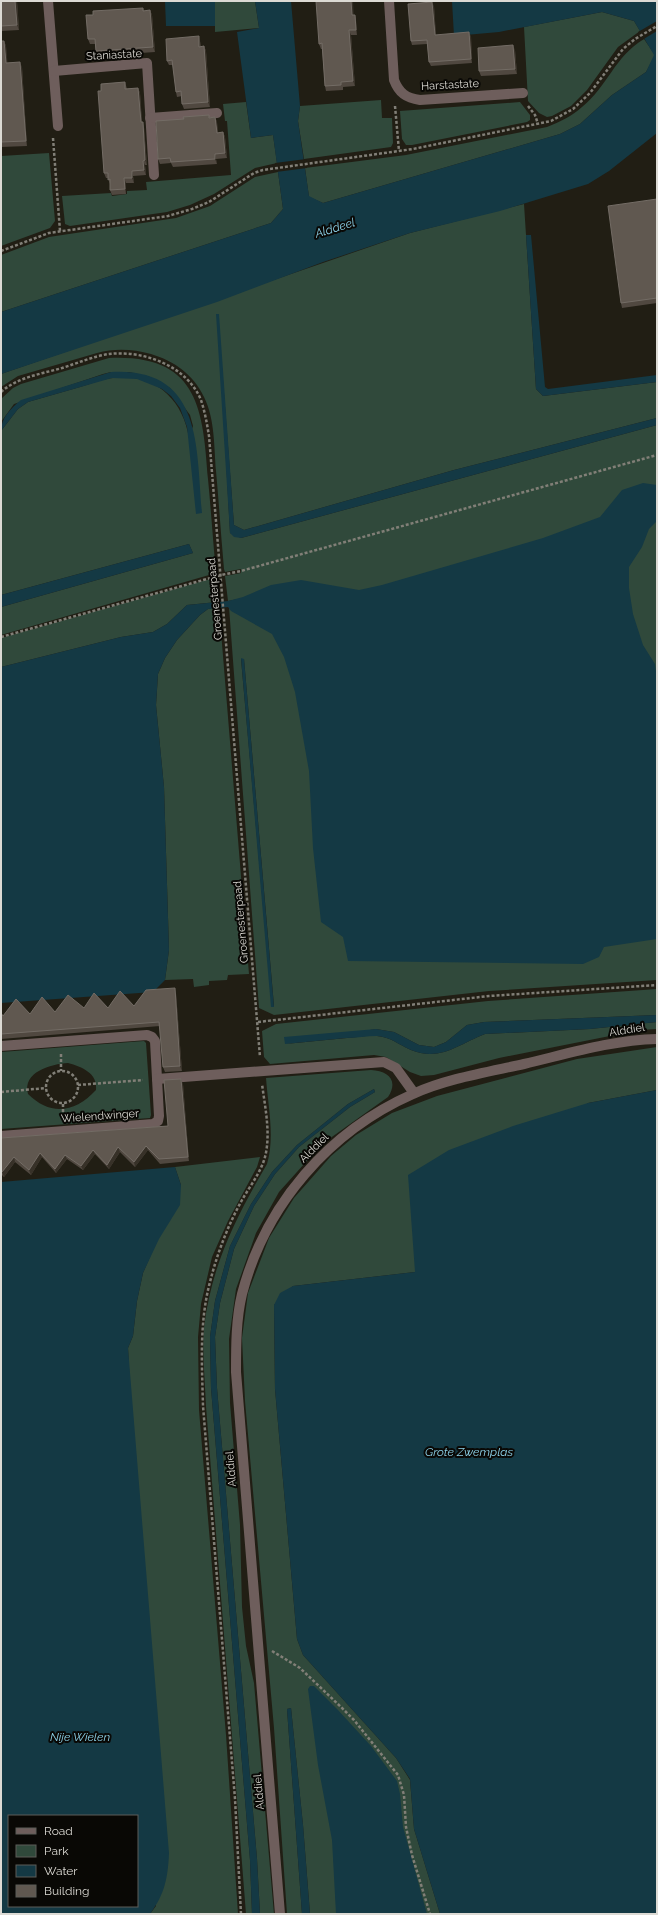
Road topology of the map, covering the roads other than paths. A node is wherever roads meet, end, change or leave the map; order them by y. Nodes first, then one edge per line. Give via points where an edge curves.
1 (48, 1) edge
2 (389, 1) edge
3 (54, 71) junction
4 (524, 93) road end
5 (217, 113) dead end
6 (150, 118) junction
7 (58, 126) road end
8 (154, 175) dead end
9 (657, 1039) edge
10 (1, 1046) edge
11 (157, 1079) junction
12 (414, 1093) junction
13 (1, 1136) edge
14 (280, 1914) edge

1 - 3 street
2 - 4 street, Harstastate via 394,80 404,94 420,100
3 - 6 street, Staniastate via 147,64
3 - 7 street
5 - 6 street
6 - 8 street, Staniastate
9 - 12 street, Alddiel via 640,1039 576,1052 460,1079
10 - 11 street, Wielendwinger via 147,1035 155,1041
11 - 12 street via 384,1062 396,1068
11 - 13 street, Wielendwinger via 159,1116 158,1121 153,1124
12 - 14 street, Alddiel via 366,1120 335,1143 307,1170 272,1217 254,1255 242,1295 236,1334 236,1372

